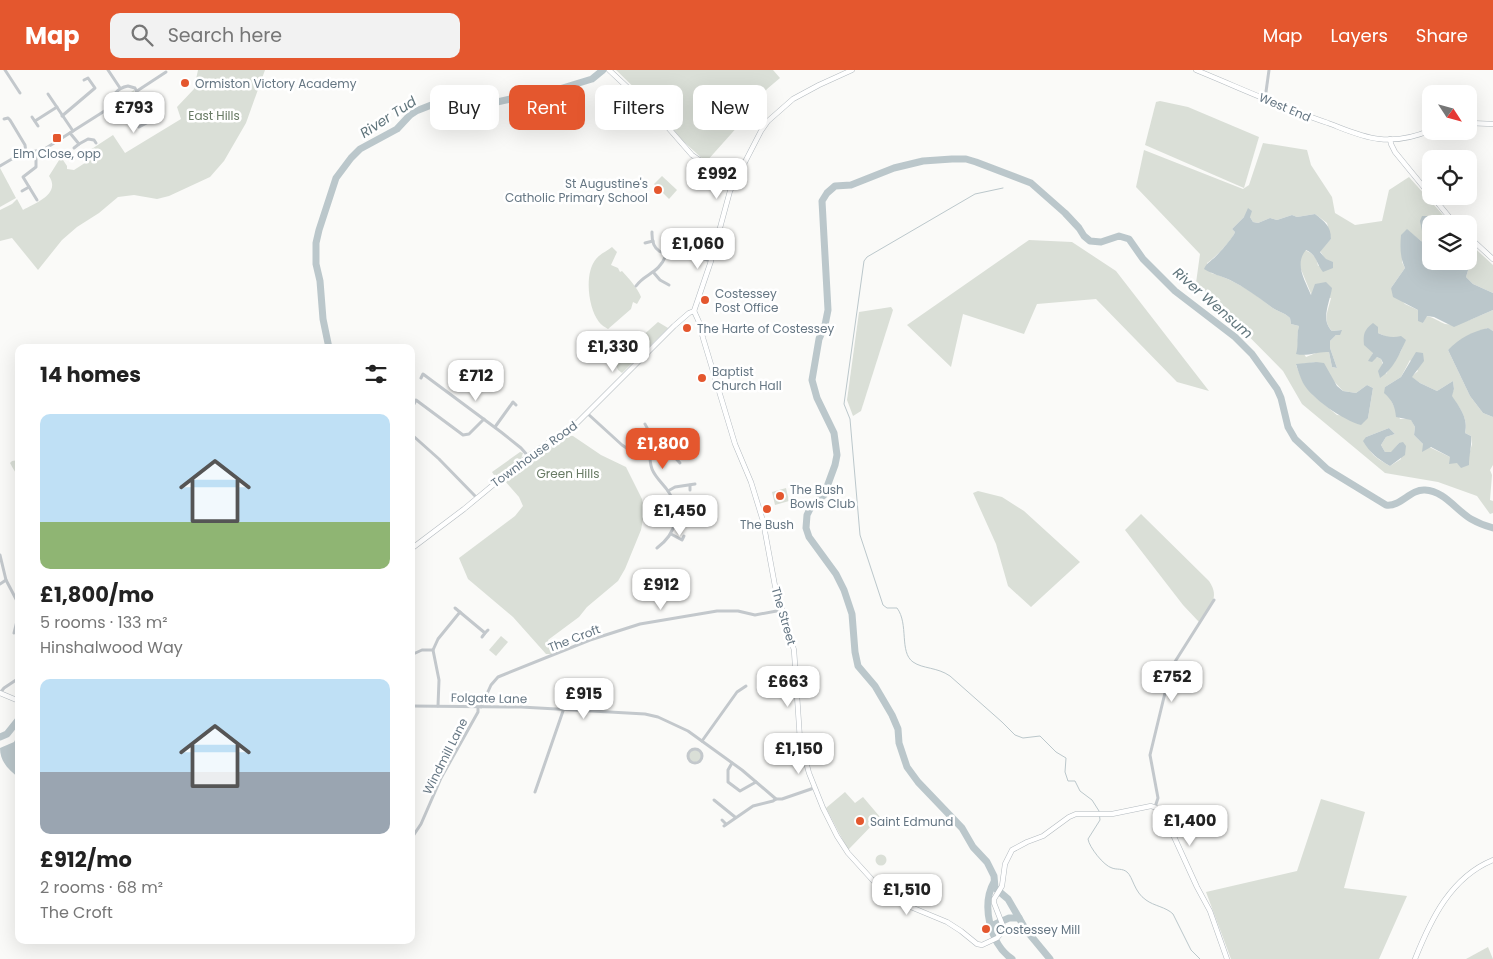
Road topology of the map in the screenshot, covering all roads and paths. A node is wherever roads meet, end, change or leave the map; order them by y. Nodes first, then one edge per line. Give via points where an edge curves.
1 (5, 70) edge
2 (108, 70) edge
3 (610, 70) edge
4 (852, 70) edge
5 (1196, 70) edge
6 (1268, 70) edge
7 (166, 72) dead end
8 (84, 80) dead end
9 (120, 88) junction
10 (137, 91) junction
11 (20, 92) dead end
12 (48, 94) dead end
13 (1265, 98) junction
14 (114, 105) junction
15 (57, 107) junction
16 (127, 109) junction
17 (62, 116) junction
18 (32, 117) dead end
19 (156, 118) dead end
20 (4, 120) dead end
21 (35, 121) junction
22 (1478, 123) edge
23 (1493, 124) edge
24 (38, 126) dead end
25 (71, 132) junction
26 (1422, 133) edge
27 (1390, 139) junction
28 (96, 143) dead end
29 (79, 144) junction
30 (74, 148) dead end
31 (36, 152) junction
32 (26, 153) junction
33 (0, 166) edge
34 (732, 183) junction
35 (1422, 184) edge
36 (28, 187) junction
37 (22, 191) dead end
38 (37, 200) dead end
39 (1439, 205) edge
40 (1448, 215) edge
41 (652, 232) dead end
42 (653, 242) junction
43 (645, 243) dead end
44 (1477, 244) edge
45 (666, 255) junction
46 (1493, 259) edge
47 (712, 261) junction
48 (654, 273) junction
49 (636, 284) dead end
50 (665, 285) dead end
51 (694, 311) junction
52 (421, 378) dead end
53 (415, 402) edge
54 (513, 403) dead end
55 (588, 414) junction
56 (484, 419) junction
57 (644, 424) dead end
58 (495, 427) junction
59 (415, 438) edge
60 (651, 445) junction
61 (650, 455) junction
62 (528, 456) junction
63 (679, 460) dead end
64 (695, 484) dead end
65 (690, 485) junction
66 (690, 490) dead end
67 (668, 491) junction
68 (477, 498) junction
69 (676, 512) junction
70 (711, 518) dead end
71 (671, 534) junction
72 (682, 540) dead end
73 (415, 545) edge
74 (657, 548) dead end
75 (0, 555) edge
76 (6, 580) junction
77 (0, 584) edge
78 (15, 598) edge
79 (1214, 600) dead end
80 (456, 608) dead end
81 (782, 610) junction
82 (460, 612) junction
83 (488, 630) dead end
84 (485, 634) junction
85 (482, 637) dead end
86 (433, 650) junction
87 (415, 653) edge
88 (15, 681) edge
89 (744, 689) dead end
90 (0, 693) edge
91 (15, 699) edge
92 (415, 706) edge
93 (438, 706) junction
94 (479, 707) junction
95 (562, 711) junction
96 (704, 742) junction
97 (699, 750) junction
98 (732, 763) junction
99 (756, 782) junction
100 (814, 788) junction
101 (535, 792) dead end
102 (776, 799) junction
103 (714, 800) dead end
104 (1156, 807) junction
105 (735, 817) junction
106 (722, 820) dead end
107 (415, 834) edge
108 (1493, 860) edge
109 (1227, 959) edge
110 (1415, 959) edge

1 - 11 street
2 - 9 street
3 - 34 street via 657,115 692,155
4 - 34 street via 800,95 768,121
5 - 13 street, West End
6 - 13 street
7 - 10 street
8 - 17 street via 89,76 95,88
9 - 10 street via 128,86
9 - 14 street via 113,98
10 - 16 street via 136,102
12 - 15 street
13 - 27 street, West End via 1312,118 1376,138
14 - 16 street
14 - 25 street
15 - 17 street
15 - 21 street
16 - 19 street via 139,127
17 - 25 street
18 - 21 street
20 - 32 street via 10,120 25,145
21 - 24 street
22 - 23 street
25 - 29 street
25 - 31 street
26 - 27 street, West End
27 - 35 street via 1395,152
28 - 29 street via 88,139
29 - 30 street
31 - 32 street
31 - 36 street via 36,167 23,177
32 - 33 street
34 - 47 street
36 - 37 street
36 - 38 street
39 - 40 street
41 - 42 street
42 - 43 street
42 - 45 street
44 - 46 street
45 - 47 street via 688,254
45 - 48 street
47 - 51 street
48 - 49 street
48 - 50 street
51 - 55 street, Townhouse Road via 674,326
51 - 81 street, The Street via 761,515
52 - 56 street via 425,372
53 - 56 street via 463,435 469,434
54 - 58 street
55 - 61 street via 628,449
55 - 62 street, Townhouse Road
56 - 58 street
57 - 60 street via 651,436
58 - 62 street
59 - 68 street
60 - 61 street
60 - 63 street via 666,448
61 - 67 street via 652,470
62 - 68 street, Townhouse Road
64 - 65 street
65 - 66 street
65 - 67 street
67 - 69 street
68 - 73 street, Townhouse Road
69 - 70 street
69 - 71 street
71 - 72 street
71 - 74 street
75 - 76 street
76 - 77 street
76 - 78 street
79 - 104 street via 1171,668 1150,755 1158,798
80 - 82 street
81 - 94 street, The Croft via 755,615 730,610 701,613 640,624 590,640 498,677
81 - 100 street, The Street via 794,650 800,740
82 - 84 street
82 - 86 street
83 - 84 street
84 - 85 street
86 - 87 street
86 - 93 street via 439,680
88 - 90 street
89 - 96 street via 737,692
90 - 91 street
92 - 93 street, Folgate Lane
93 - 94 street, Folgate Lane
94 - 95 street, Folgate Lane
94 - 107 street, Windmill Lane
95 - 96 street, Folgate Lane via 640,713 678,725
95 - 101 street
96 - 97 street
96 - 98 street, Folgate Lane
97 - 97 street via 701,761 692,763 688,754 693,749
98 - 99 street, Folgate Lane
98 - 99 street via 728,782 740,791
99 - 102 street, Folgate Lane
100 - 102 street
100 - 104 street, The Street via 848,853 877,885 906,905 947,922 982,945 1001,936 1004,926 994,903 1012,850 1043,836 1069,816
102 - 105 street via 753,806
103 - 105 street
104 - 109 street via 1162,811 1210,911
105 - 106 street via 725,824
108 - 110 street via 1458,882 1445,898

